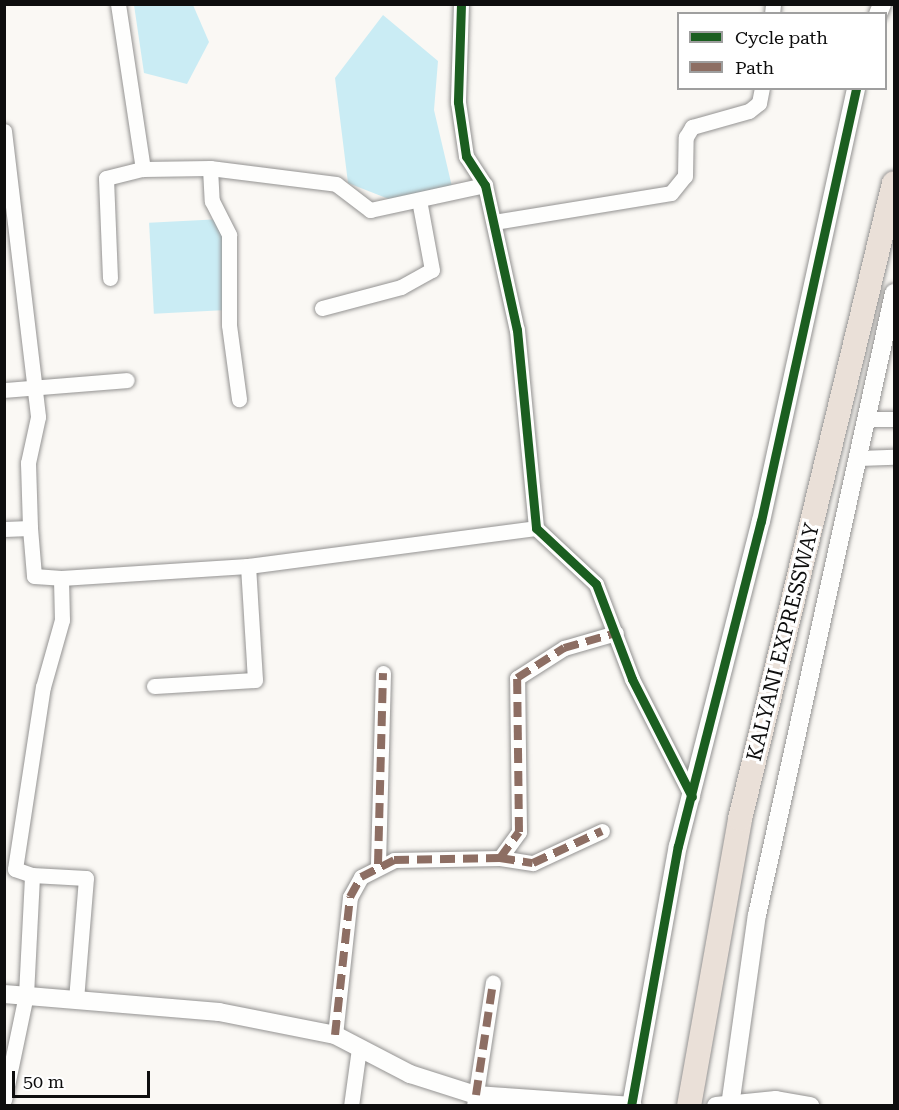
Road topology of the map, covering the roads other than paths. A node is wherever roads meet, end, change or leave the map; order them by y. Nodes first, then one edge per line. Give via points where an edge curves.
1 (118, 4) edge
2 (461, 4) edge
3 (762, 90) edge
4 (856, 90) edge
5 (4, 131) edge
6 (210, 168) junction
7 (143, 169) junction
8 (894, 183) edge
9 (485, 185) junction
10 (419, 200) junction
11 (494, 222) junction
12 (110, 278) dead end
13 (894, 293) edge
14 (322, 308) dead end
15 (127, 380) dead end
16 (34, 387) junction
17 (4, 390) edge
18 (239, 399) dead end
19 (867, 419) junction
20 (894, 419) edge
21 (859, 458) junction
22 (894, 458) edge
23 (30, 528) junction
24 (536, 528) junction
25 (4, 530) edge
26 (248, 566) junction
27 (62, 578) junction
28 (616, 633) junction
29 (383, 673) dead end
30 (154, 686) dead end
31 (692, 797) junction
32 (602, 831) dead end
33 (500, 858) junction
34 (378, 864) junction
35 (32, 875) junction
36 (493, 982) dead end
37 (4, 994) edge
38 (26, 995) junction
39 (76, 999) junction
40 (335, 1035) junction
41 (359, 1048) junction
42 (4, 1100) edge
43 (475, 1100) edge
44 (631, 1105) edge
45 (725, 1105) edge
46 (351, 1106) edge
47 (689, 1106) edge
48 (810, 1106) edge

1 - 7 street
2 - 9 street via 458,102 466,156
3 - 11 street via 759,103 749,111 692,127 686,137 685,176 671,193
4 - 31 street via 761,521
5 - 16 street
6 - 7 street
6 - 10 street via 336,184 370,210
6 - 18 street via 212,201 229,235 229,325
7 - 12 street via 106,178
8 - 47 highway, KALYANI EXPRESSWAY via 740,819
9 - 10 street
9 - 11 street
10 - 14 street via 432,270 401,287
11 - 24 street via 517,330
13 - 19 street
15 - 16 street
16 - 17 street
16 - 23 street
19 - 20 street
19 - 21 street
21 - 22 street
21 - 45 street via 757,915
23 - 25 street
23 - 27 street via 34,576
24 - 26 street
24 - 28 street via 596,584
26 - 27 street
26 - 30 street via 255,680
27 - 35 street via 62,620 43,687 15,869
28 - 31 street via 632,679
28 - 33 street via 564,648 517,678 519,832
29 - 34 street
31 - 44 street via 650,985
32 - 33 street via 533,863
33 - 34 street
34 - 40 street via 361,877 350,897
35 - 38 street
35 - 39 street via 86,878
36 - 43 street
37 - 38 street
38 - 39 street
38 - 42 street
39 - 40 street via 219,1011
40 - 41 street
41 - 43 street
41 - 46 street
43 - 44 street
45 - 48 street

